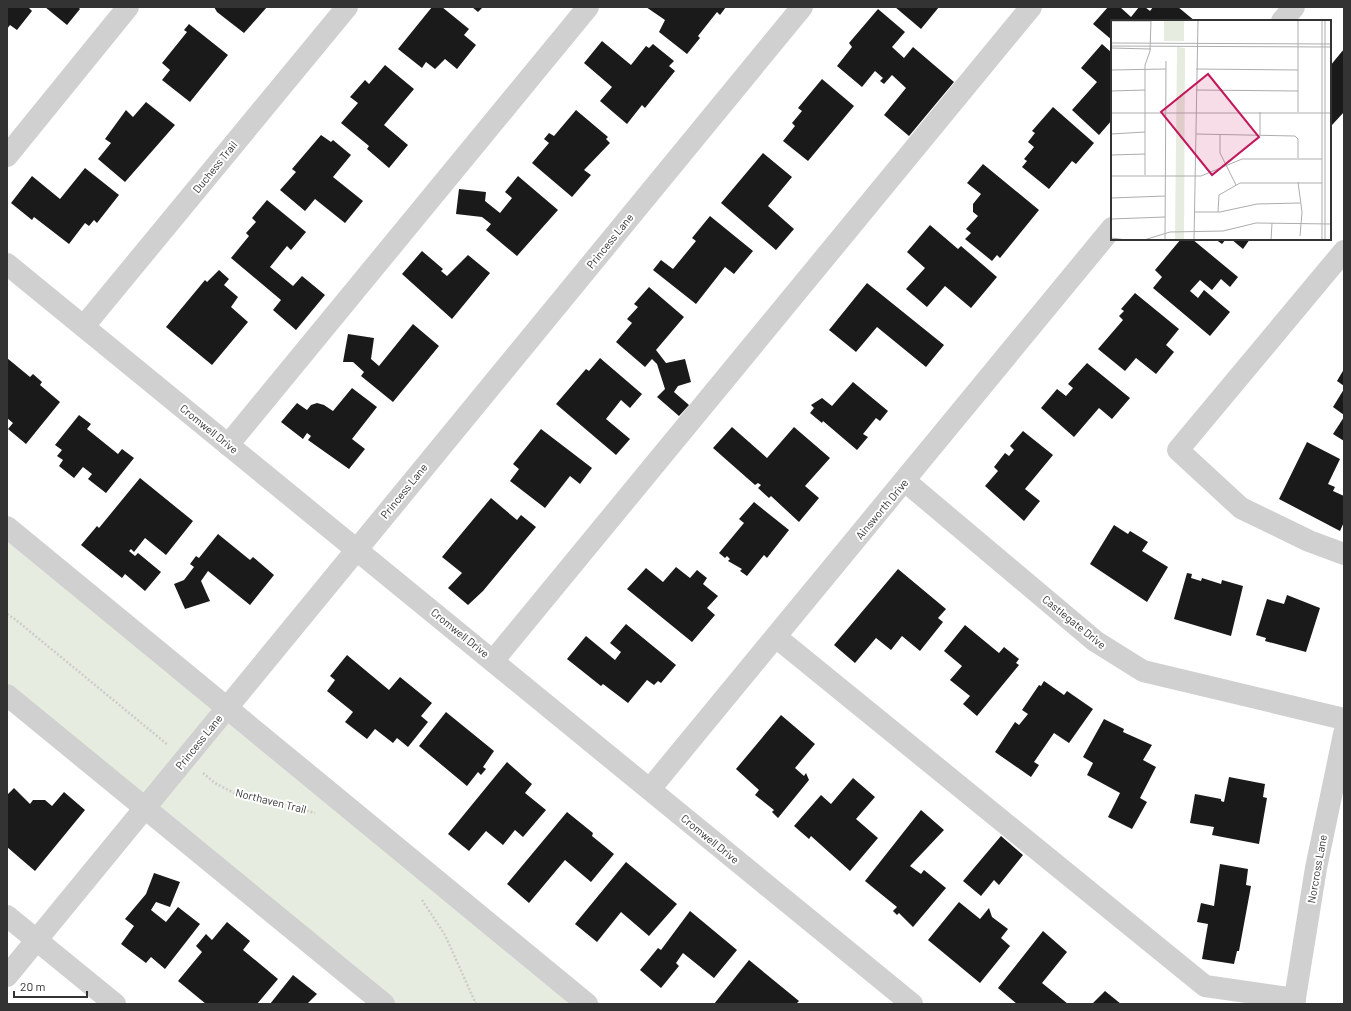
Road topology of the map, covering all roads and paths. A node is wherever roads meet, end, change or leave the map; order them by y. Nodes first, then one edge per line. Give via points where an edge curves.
1 (128, 7) edge
2 (347, 7) edge
3 (588, 7) edge
4 (802, 7) edge
5 (1031, 7) edge
6 (1294, 7) edge
7 (1283, 20) edge
8 (7, 156) edge
9 (1111, 229) edge
10 (1344, 251) edge
11 (7, 264) edge
12 (84, 326) junction
13 (228, 444) junction
14 (905, 481) junction
15 (7, 527) edge
16 (357, 549) junction
17 (1344, 554) edge
18 (7, 614) edge
19 (776, 637) junction
20 (493, 661) junction
21 (7, 695) edge
22 (226, 709) junction
23 (1344, 720) edge
24 (1344, 734) edge
25 (186, 759) junction
26 (650, 789) junction
27 (145, 808) junction
28 (320, 816) dead end
29 (420, 898) dead end
30 (7, 916) edge
31 (37, 940) junction
32 (7, 976) edge
33 (1294, 1002) edge
34 (115, 1004) edge
35 (384, 1004) edge
36 (476, 1004) edge
37 (587, 1004) edge
38 (912, 1004) edge

1 - 8 street
2 - 12 street, Duchess Trail
3 - 13 street
4 - 16 street, Princess Lane
5 - 20 street
6 - 7 street
9 - 14 street, Ainsworth Drive
10 - 17 street via 1178,450 1241,508 1309,541
11 - 12 street, Cromwell Drive
12 - 13 street, Cromwell Drive
13 - 16 street, Cromwell Drive
14 - 19 street, Ainsworth Drive
14 - 23 street, Castlegate Drive via 1095,641 1143,671
15 - 22 street
16 - 20 street, Cromwell Drive
16 - 22 street, Princess Lane
18 - 25 path, Northaven Trail
19 - 26 street, Ainsworth Drive
19 - 33 street via 1205,986
20 - 26 street, Cromwell Drive
21 - 27 street
22 - 25 street, Princess Lane
22 - 37 street
24 - 33 street, Norcross Lane via 1316,868
25 - 27 street, Princess Lane
25 - 28 path, Northaven Trail via 215,783 234,793 314,812
26 - 38 street, Cromwell Drive
27 - 31 street, Princess Lane
27 - 35 street
29 - 36 path via 445,935
30 - 31 street
31 - 32 street, Princess Lane
31 - 34 street

